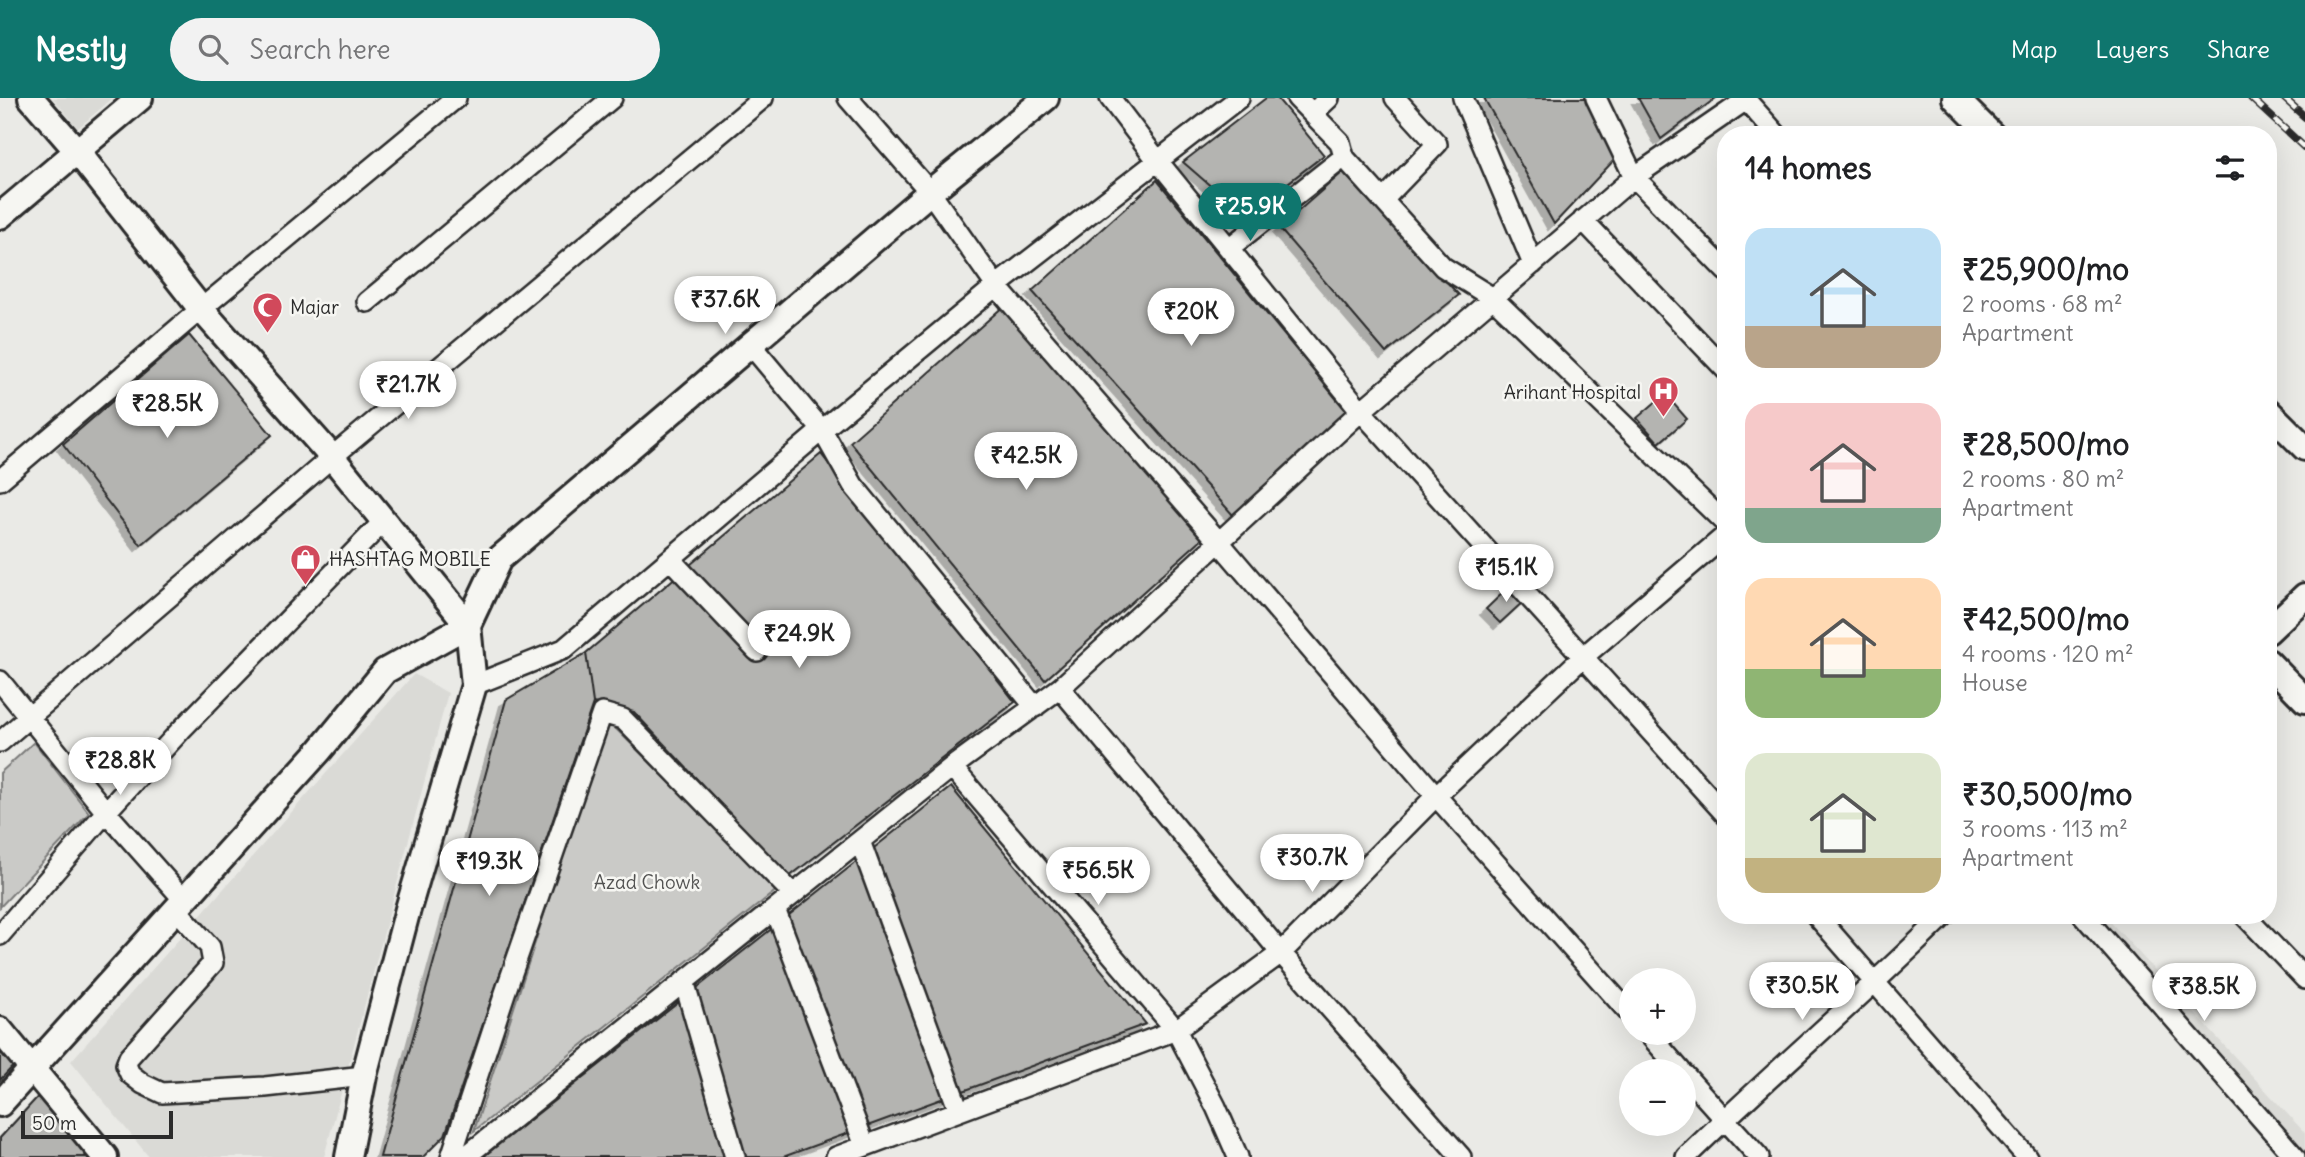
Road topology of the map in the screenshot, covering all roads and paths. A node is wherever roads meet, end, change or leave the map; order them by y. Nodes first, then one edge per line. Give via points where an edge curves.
1 (31, 98) edge
2 (140, 98) edge
3 (456, 98) edge
4 (612, 98) edge
5 (763, 98) edge
6 (848, 98) edge
7 (1046, 98) edge
8 (1110, 98) edge
9 (1239, 98) edge
10 (1297, 98) edge
11 (1329, 98) edge
12 (1395, 98) edge
13 (1463, 98) edge
14 (1596, 98) edge
15 (1955, 98) edge
16 (1747, 99) edge
17 (1313, 113) junction
18 (1770, 126) edge
19 (1983, 126) edge
20 (77, 151) junction
21 (1344, 157) junction
22 (1157, 160) junction
23 (1634, 177) junction
24 (930, 192) junction
25 (1383, 200) junction
26 (0, 216) edge
27 (1583, 220) junction
28 (1228, 248) junction
29 (1717, 262) edge
30 (1533, 264) junction
31 (996, 286) junction
32 (1493, 298) junction
33 (367, 302) dead end
34 (201, 309) junction
35 (750, 344) junction
36 (1717, 361) edge
37 (1361, 411) junction
38 (2277, 420) edge
39 (822, 430) junction
40 (2305, 448) edge
41 (332, 457) junction
42 (0, 480) edge
43 (1717, 515) edge
44 (383, 522) junction
45 (1219, 541) junction
46 (1717, 543) edge
47 (670, 559) junction
48 (2305, 596) edge
49 (2277, 622) edge
50 (468, 625) junction
51 (757, 651) dead end
52 (1583, 657) junction
53 (2277, 672) edge
54 (0, 681) edge
55 (474, 685) junction
56 (1060, 688) junction
57 (2305, 700) edge
58 (1035, 706) junction
59 (29, 716) junction
60 (0, 742) edge
61 (952, 767) junction
62 (1436, 796) junction
63 (1717, 805) edge
64 (106, 812) junction
65 (860, 841) junction
66 (793, 894) junction
67 (180, 905) junction
68 (775, 909) junction
69 (1824, 924) edge
70 (1936, 924) edge
71 (2091, 924) edge
72 (2253, 924) edge
73 (0, 935) edge
74 (1281, 953) junction
75 (2305, 979) edge
76 (684, 981) junction
77 (1876, 983) junction
78 (1619, 1002) edge
79 (0, 1030) edge
80 (1176, 1030) junction
81 (1658, 1045) edge
82 (1671, 1059) edge
83 (32, 1071) junction
84 (364, 1076) junction
85 (1696, 1088) edge
86 (0, 1104) edge
87 (958, 1111) junction
88 (1724, 1120) junction
89 (865, 1146) junction
90 (2296, 1153) edge
91 (105, 1157) edge
92 (348, 1157) edge
93 (451, 1157) edge
94 (465, 1157) edge
95 (735, 1157) edge
96 (836, 1157) edge
97 (1238, 1157) edge
98 (1461, 1157) edge
99 (1686, 1157) edge
100 (1759, 1157) edge
101 (2027, 1157) edge

1 - 20 street
2 - 20 street
3 - 34 street
4 - 33 street
5 - 41 street
6 - 24 street
7 - 24 street
8 - 22 street
9 - 22 street
10 - 17 street
11 - 17 street
12 - 25 street via 1437,144
13 - 30 street
14 - 23 street
15 - 19 street
16 - 18 street
16 - 23 street
17 - 21 street via 1340,142
20 - 26 street
20 - 34 street
21 - 25 street
21 - 28 street
22 - 28 street
22 - 31 street
23 - 27 street
23 - 29 street
24 - 31 street
24 - 35 street
25 - 32 street via 1443,267
27 - 30 street
27 - 36 street
28 - 37 street
30 - 32 street
31 - 39 street
31 - 45 street
32 - 37 street
32 - 43 street
34 - 41 street
34 - 42 street
35 - 39 street
35 - 50 street via 499,559
37 - 45 street
37 - 52 street
38 - 40 street
39 - 47 street
39 - 58 street via 853,485
41 - 44 street
41 - 59 street
44 - 50 street
44 - 64 street
45 - 56 street
45 - 62 street
46 - 52 street
47 - 51 street
47 - 55 street via 564,649
48 - 49 street
50 - 55 street
50 - 67 street via 385,671
52 - 62 street
52 - 63 street
53 - 57 street
54 - 59 street
55 - 84 street
56 - 58 street
56 - 74 street
58 - 61 street
59 - 60 street
59 - 64 street
61 - 65 street
61 - 80 street
62 - 74 street
62 - 78 street
64 - 67 street
64 - 73 street
65 - 66 street
65 - 87 street
66 - 68 street
66 - 93 street via 623,719 602,713
67 - 83 street
67 - 84 street via 210,947 214,964 129,1057 130,1074 162,1093
68 - 76 street
68 - 89 street
69 - 77 street
70 - 77 street
71 - 90 street
72 - 75 street
74 - 80 street
74 - 98 street
76 - 94 street
76 - 95 street
77 - 88 street
77 - 101 street
79 - 83 street
80 - 87 street
80 - 97 street
81 - 82 street
83 - 86 street
83 - 91 street
84 - 92 street
85 - 88 street
87 - 89 street
88 - 99 street
88 - 100 street
89 - 96 street

